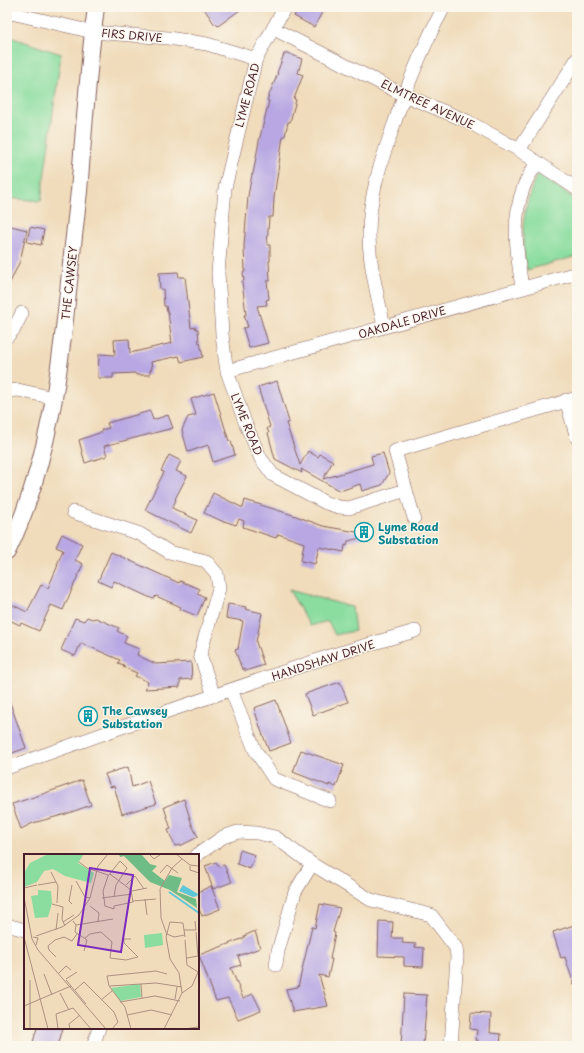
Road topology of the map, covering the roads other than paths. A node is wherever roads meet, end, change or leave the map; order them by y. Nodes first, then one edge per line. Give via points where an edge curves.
1 (96, 7) edge
2 (285, 7) edge
3 (444, 7) edge
4 (7, 12) edge
5 (274, 29) junction
6 (93, 32) junction
7 (256, 59) junction
8 (577, 59) edge
9 (404, 95) junction
10 (519, 150) junction
11 (537, 162) junction
12 (577, 189) edge
13 (577, 273) edge
14 (522, 288) junction
15 (22, 313) dead end
16 (384, 327) junction
17 (7, 337) edge
18 (227, 371) junction
19 (7, 390) edge
20 (54, 398) junction
21 (572, 399) edge
22 (577, 438) edge
23 (406, 490) junction
24 (73, 512) dead end
25 (414, 518) dead end
26 (7, 552) edge
27 (415, 632) dead end
28 (231, 690) junction
29 (214, 696) junction
30 (7, 768) edge
31 (330, 801) dead end
32 (198, 854) edge
33 (312, 864) junction
34 (7, 925) edge
35 (24, 930) edge
36 (276, 965) dead end
37 (99, 1029) edge
38 (93, 1046) edge
39 (451, 1046) edge

1 - 6 street, THE CAWSEY
2 - 5 street, LYME ROAD
3 - 9 street
4 - 6 street, FIRS DRIVE
5 - 7 street, LYME ROAD
5 - 9 street, ELMTREE AVENUE
6 - 7 street, FIRS DRIVE via 207,44
6 - 20 street, THE CAWSEY via 65,325
7 - 18 street, LYME ROAD via 224,188 218,273
8 - 10 street
9 - 10 street, ELMTREE AVENUE via 467,121
9 - 16 street via 379,168 370,207 371,262
10 - 11 street, ELMTREE AVENUE
11 - 12 street, ELMTREE AVENUE
11 - 14 street via 524,186 517,215 516,246
13 - 14 street, OAKDALE DRIVE
14 - 16 street, OAKDALE DRIVE
15 - 17 street
16 - 18 street, OAKDALE DRIVE
18 - 23 street, LYME ROAD via 261,459 273,475 326,503 339,507 349,508
19 - 20 street
20 - 26 street, THE CAWSEY via 30,494
21 - 22 street
21 - 23 street via 395,451
23 - 25 street
24 - 29 street via 140,534 168,552 206,561 217,574 219,588 200,655
27 - 28 street, HANDSHAW DRIVE
28 - 29 street, HANDSHAW DRIVE
28 - 31 street via 255,750 274,779
29 - 30 street, HANDSHAW DRIVE
32 - 33 street via 223,837 238,832 251,833 275,837
33 - 36 street via 295,892
33 - 39 street via 371,900 431,915 456,948
34 - 35 street
37 - 38 street

